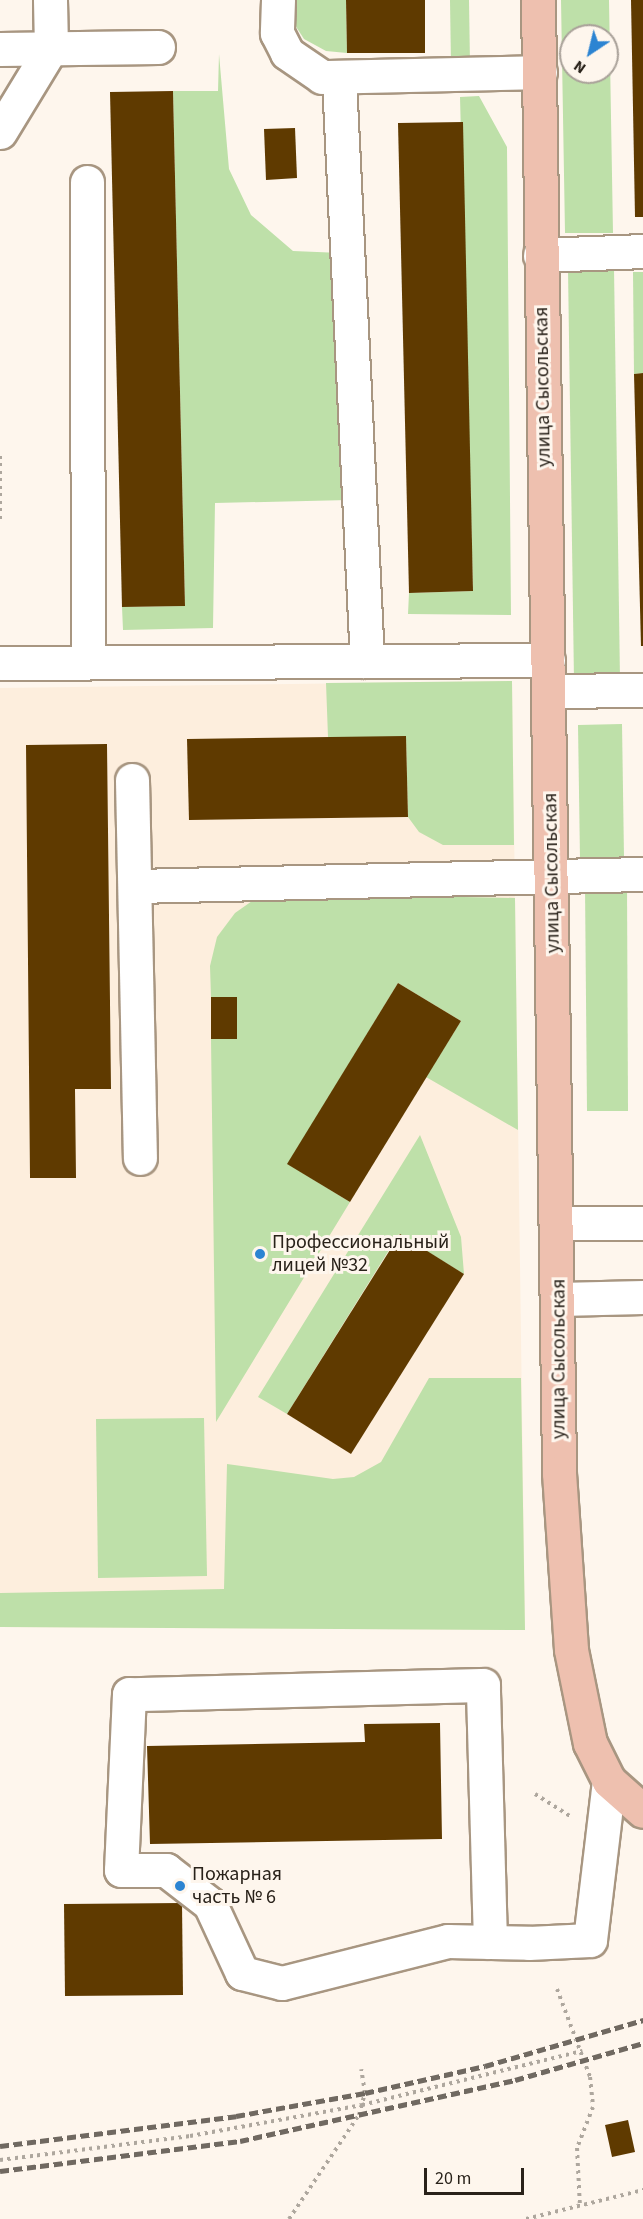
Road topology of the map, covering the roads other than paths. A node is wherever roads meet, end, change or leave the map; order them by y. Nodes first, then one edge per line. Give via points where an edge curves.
1 (50, 0) edge
2 (278, 0) edge
3 (538, 0) edge
4 (158, 46) dead end
5 (51, 48) junction
6 (0, 49) edge
7 (540, 72) junction
8 (339, 80) junction
9 (0, 132) edge
10 (87, 182) dead end
11 (643, 251) edge
12 (540, 255) junction
13 (367, 661) junction
14 (88, 662) junction
15 (0, 663) edge
16 (548, 675) junction
17 (643, 690) edge
18 (132, 780) dead end
19 (552, 873) junction
20 (643, 874) edge
21 (136, 886) junction
22 (140, 1158) dead end
23 (557, 1223) junction
24 (643, 1223) edge
25 (643, 1297) edge
26 (559, 1299) junction
27 (609, 1781) junction
28 (643, 1811) edge
29 (490, 1942) junction

1 - 5 street
2 - 8 street via 277,33 287,52 303,67
3 - 7 main road, улица Сысольская
4 - 5 street
5 - 6 street
5 - 9 street
7 - 8 street
7 - 12 main road, улица Сысольская
8 - 13 street
10 - 14 street
11 - 12 street
12 - 16 main road, улица Сысольская
13 - 14 street
13 - 16 street
14 - 15 street
16 - 17 street
16 - 19 main road, улица Сысольская
18 - 21 street
19 - 20 street
19 - 21 street
19 - 23 main road, улица Сысольская
21 - 22 street
23 - 24 street
23 - 26 main road, улица Сысольская
25 - 26 street
26 - 27 main road, улица Сысольская via 559,1473 571,1650 590,1743
27 - 28 main road
27 - 29 street via 599,1835 590,1940
29 - 29 street via 448,1941 282,1983 242,1973 210,1904 166,1870 122,1870 129,1694 483,1685

